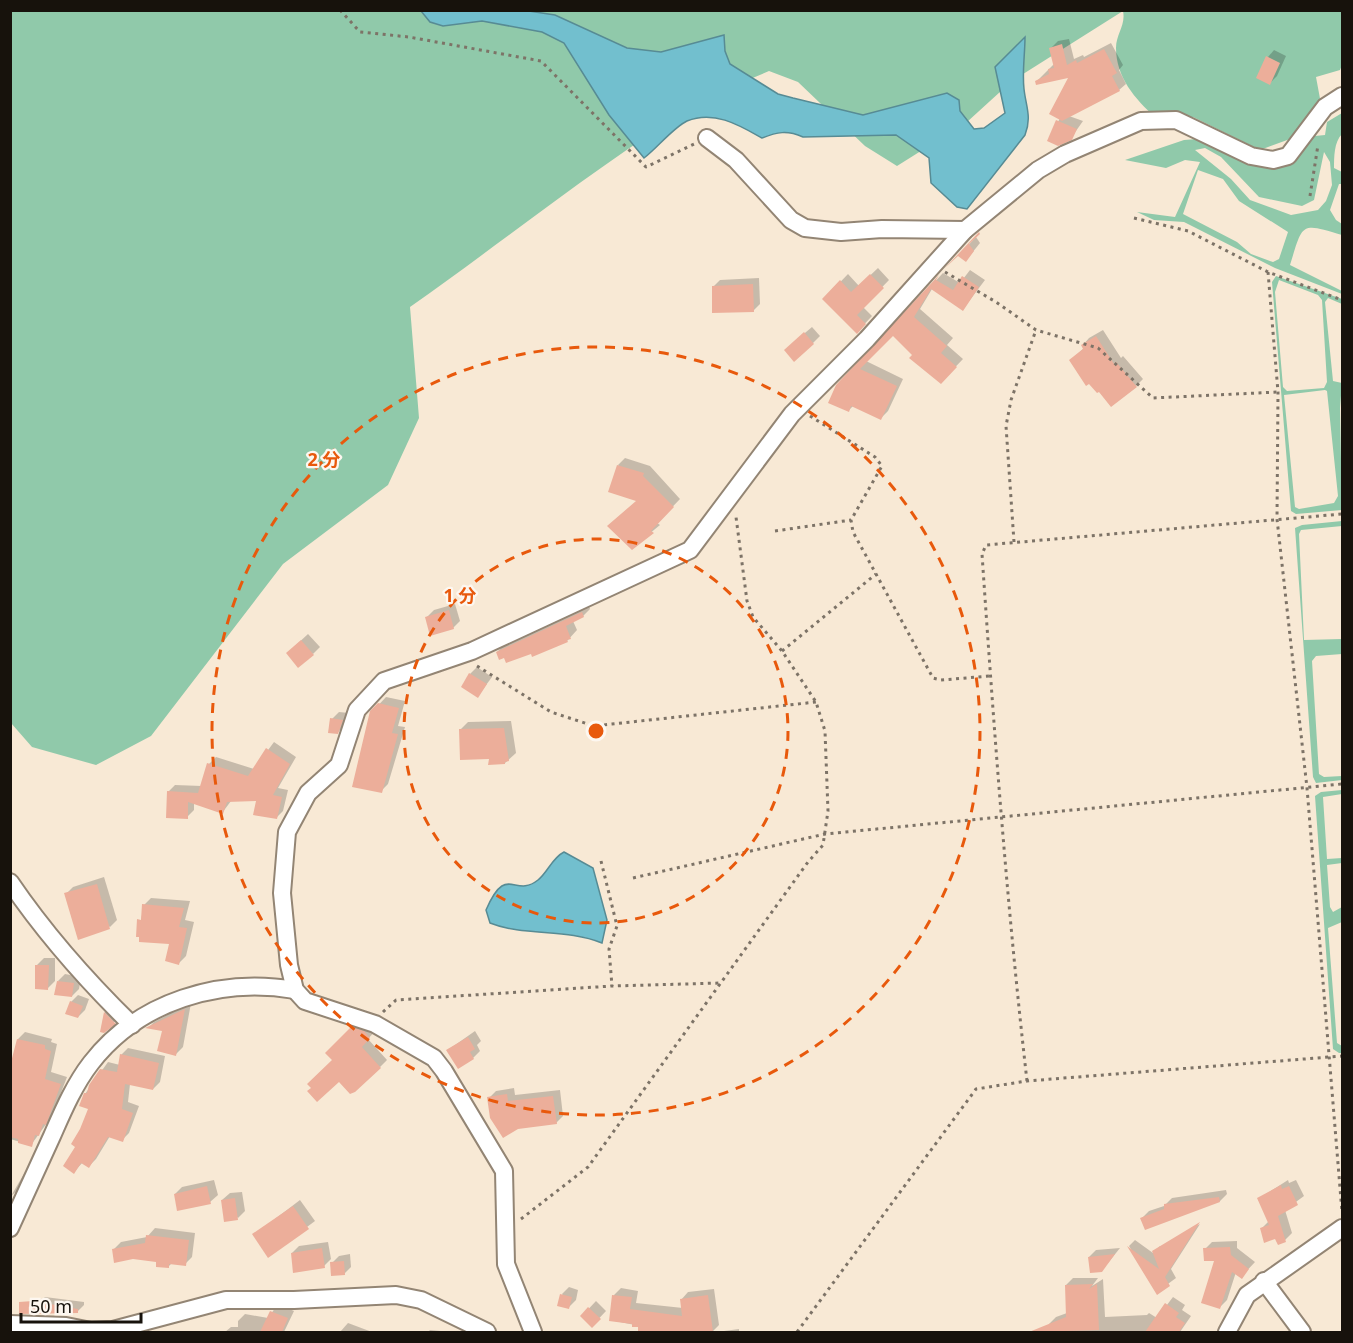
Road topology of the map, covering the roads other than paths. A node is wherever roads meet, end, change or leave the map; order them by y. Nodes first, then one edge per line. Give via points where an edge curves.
1 (1342, 96) edge
2 (707, 138) road end
3 (965, 230) junction
4 (10, 882) edge
5 (296, 990) junction
6 (132, 1024) junction
7 (10, 1228) edge
8 (1342, 1228) edge
9 (1264, 1281) junction
10 (11, 1324) edge
11 (14, 1332) edge
12 (487, 1332) edge
13 (533, 1332) edge
14 (1227, 1332) edge
15 (1302, 1332) edge

1 - 3 street via 1325,107 1288,156 1273,160 1251,156 1176,120 1141,121 1038,170
2 - 3 street via 736,160 791,220 805,228 842,232
3 - 5 street via 867,339 798,408 690,550 460,656 384,681 357,710 339,765 308,793 287,832 282,893 289,966
4 - 6 street via 42,928
5 - 6 street via 274,986 206,990 152,1010
5 - 13 street via 305,1000 375,1023 434,1058 444,1071 504,1171 506,1264
6 - 7 street via 90,1064 71,1094
8 - 9 street
9 - 14 street via 1247,1295
9 - 15 street
10 - 11 street
10 - 12 street via 113,1330 226,1300 396,1295 422,1300

